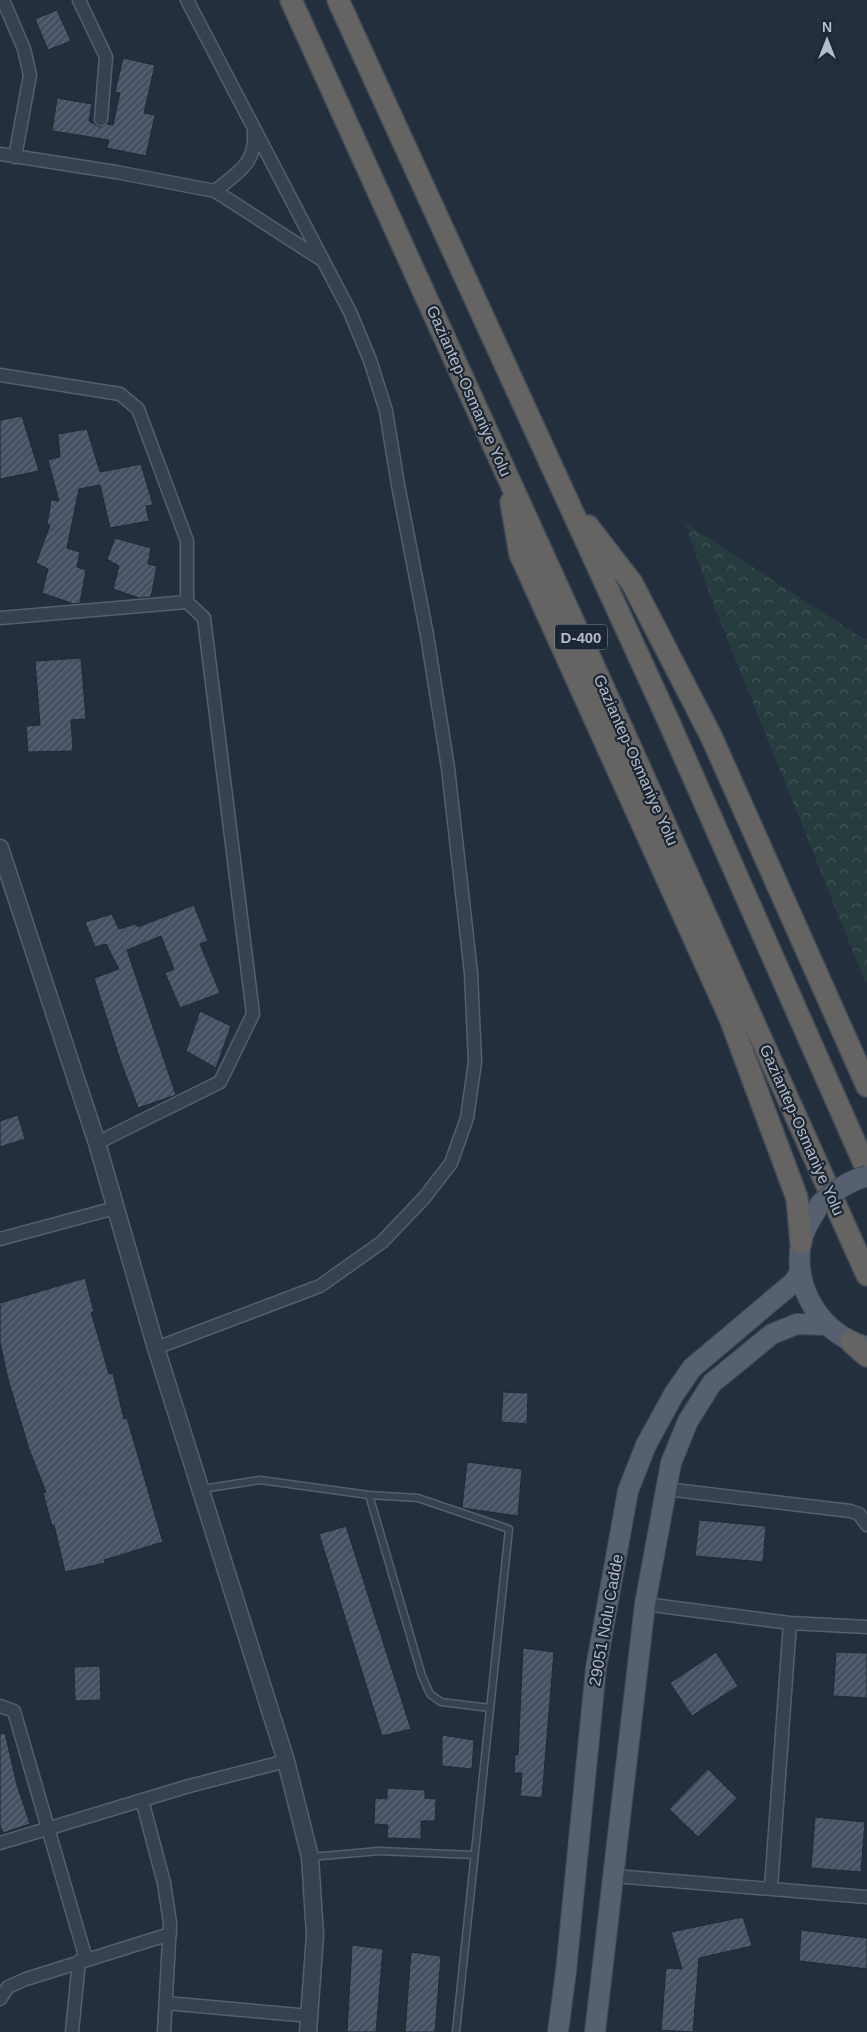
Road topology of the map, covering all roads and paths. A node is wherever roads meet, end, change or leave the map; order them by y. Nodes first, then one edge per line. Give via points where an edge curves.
1 (3, 0) edge
2 (79, 0) edge
3 (187, 0) edge
4 (291, 0) edge
5 (338, 0) edge
6 (101, 119) dead end
7 (254, 128) junction
8 (0, 154) edge
9 (15, 157) junction
10 (215, 191) junction
11 (323, 261) junction
12 (0, 375) edge
13 (507, 474) junction
14 (565, 496) junction
15 (187, 602) junction
16 (0, 618) edge
17 (0, 848) edge
18 (867, 1086) edge
19 (97, 1143) junction
20 (867, 1170) edge
21 (867, 1176) edge
22 (115, 1208) junction
23 (0, 1239) edge
24 (802, 1242) junction
25 (800, 1272) junction
26 (867, 1276) edge
27 (826, 1325) junction
28 (156, 1348) junction
29 (862, 1348) edge
30 (666, 1489) junction
31 (201, 1490) junction
32 (369, 1495) junction
33 (867, 1525) edge
34 (645, 1604) junction
35 (790, 1623) junction
36 (867, 1627) edge
37 (0, 1706) edge
38 (490, 1708) junction
39 (286, 1761) junction
40 (142, 1800) junction
41 (47, 1830) junction
42 (0, 1843) edge
43 (474, 1855) junction
44 (310, 1857) junction
45 (614, 1876) junction
46 (770, 1888) junction
47 (867, 1897) edge
48 (170, 1934) junction
49 (83, 1960) junction
50 (0, 1999) edge
51 (166, 2003) junction
52 (309, 2024) edge
53 (72, 2032) edge
54 (164, 2032) edge
55 (456, 2032) edge
56 (558, 2032) edge
57 (595, 2032) edge

1 - 9 street via 24,49 30,75
2 - 6 street via 106,57
3 - 7 street
4 - 13 highway, Gaziantep-Osmaniye Yolu / D-400
5 - 14 highway, D-400
7 - 10 street via 255,148 248,162
7 - 11 street
8 - 9 street
9 - 10 street
10 - 11 street
11 - 28 street via 354,320 386,411 427,635 448,768 471,973 475,1062 467,1118 450,1163 424,1198 382,1242 320,1286
12 - 15 street via 120,394 138,409 187,540
13 - 24 highway via 520,554 730,1018 796,1198
13 - 26 highway, Gaziantep-Osmaniye Yolu / D-400
14 - 18 highway via 632,583 711,736
14 - 20 highway, D-400
15 - 16 street
15 - 19 street via 204,618 253,1014 220,1082
17 - 19 street
19 - 22 street
21 - 24 main road, bridge via 836,1190 820,1204
22 - 23 street
22 - 28 street
24 - 25 main road
25 - 27 main road via 808,1301
25 - 56 main road, 29051 Nolu Cadde via 794,1282 692,1368 646,1445 628,1491 596,1668
27 - 29 main road
27 - 30 main road via 797,1324 772,1334 712,1383 688,1421 671,1463
28 - 31 street
30 - 33 street via 850,1511 859,1514
30 - 34 main road
31 - 32 lane via 260,1480
31 - 39 street
32 - 38 lane via 430,1694 441,1702
32 - 38 lane via 418,1498 508,1529
34 - 35 street
34 - 45 main road
35 - 36 street
35 - 46 street
37 - 41 street via 14,1711
38 - 43 lane
39 - 40 street
39 - 44 street
40 - 41 street
40 - 48 street via 164,1883
41 - 42 street
41 - 49 street
43 - 44 lane via 378,1851
43 - 55 lane
44 - 52 street via 315,1935
45 - 46 street
45 - 57 main road
46 - 47 street
48 - 49 street
48 - 51 street
49 - 50 street via 8,1987
49 - 53 street
51 - 52 street
51 - 54 street

